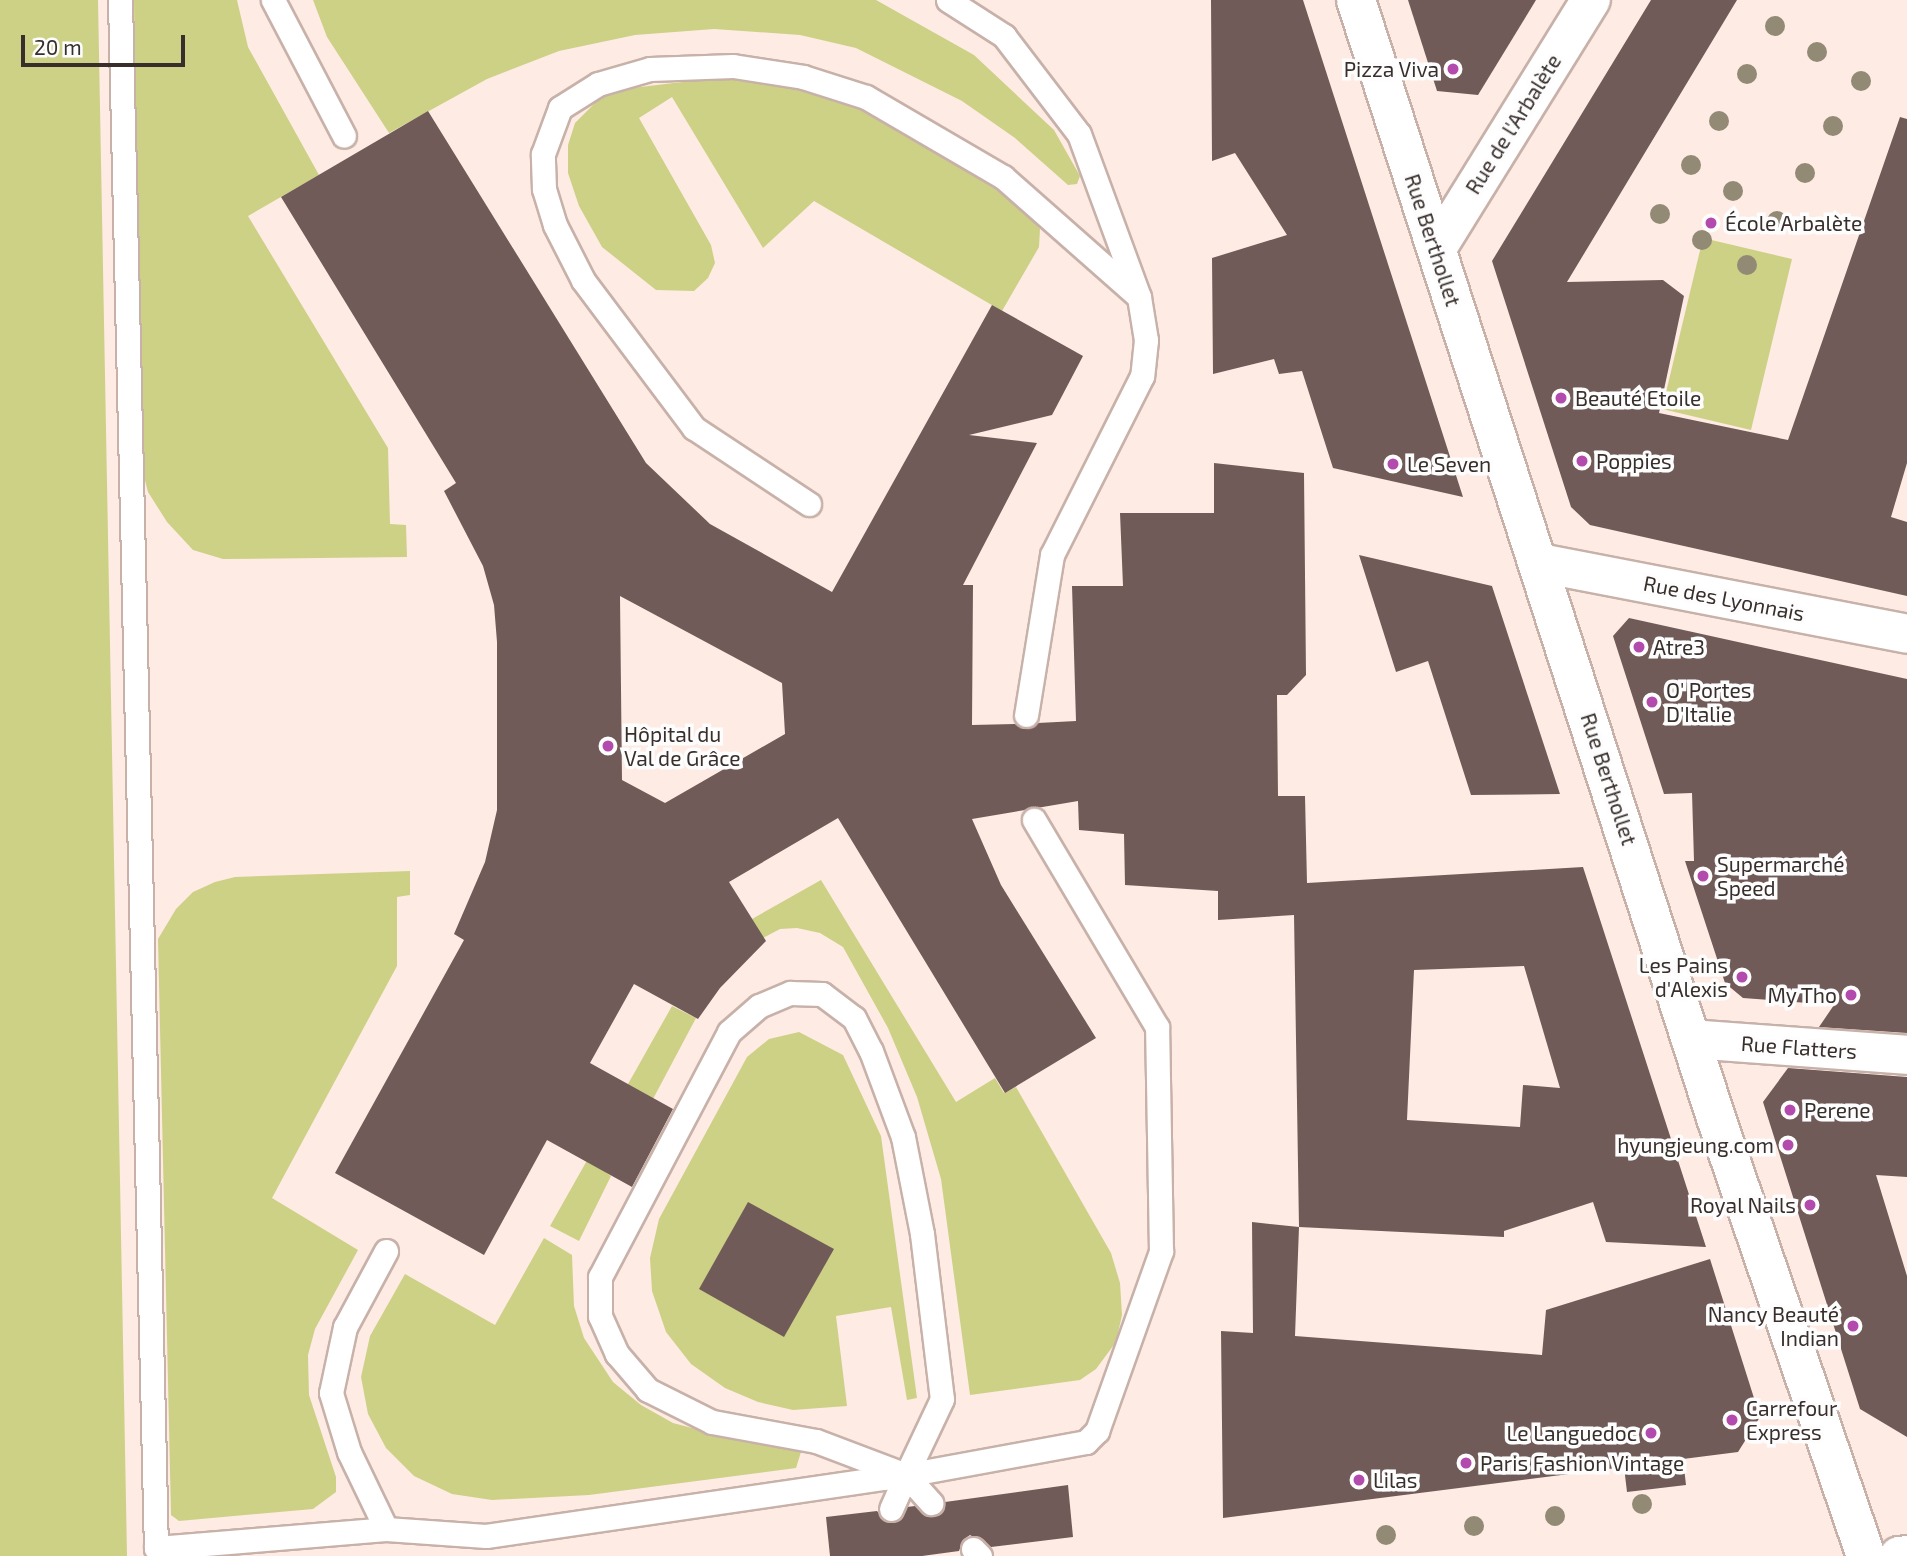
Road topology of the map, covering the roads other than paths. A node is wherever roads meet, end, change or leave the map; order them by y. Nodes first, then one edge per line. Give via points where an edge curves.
1 (120, 0) edge
2 (273, 0) edge
3 (948, 0) edge
4 (1356, 0) edge
5 (1591, 0) edge
6 (344, 136) dead end
7 (1437, 248) junction
8 (1139, 297) junction
9 (809, 504) dead end
10 (1540, 563) junction
11 (1907, 634) edge
12 (1026, 715) dead end
13 (1034, 820) dead end
14 (1691, 1039) junction
15 (1907, 1055) edge
16 (386, 1251) dead end
17 (906, 1475) junction
18 (931, 1503) dead end
19 (891, 1509) dead end
20 (386, 1529) junction
21 (1907, 1555) edge
22 (1866, 1556) edge
23 (1899, 1556) edge

1 - 20 lane via 156,1548
2 - 6 lane
3 - 8 lane via 1004,36 1079,134
4 - 7 street, Rue Berthollet
5 - 7 street, Rue de l'Arbalète
7 - 10 street, Rue Berthollet
8 - 9 lane via 1003,177 866,97 803,77 733,66 650,69 598,84 560,108 543,154 544,189 555,225 583,280 694,428
8 - 12 lane via 1146,340 1142,376 1052,555
10 - 11 street, Rue des Lyonnais
10 - 14 street, Rue Berthollet
13 - 17 lane via 1157,1027 1161,1251 1097,1431 1086,1442
14 - 15 street, Rue Flatters
14 - 22 street, Rue Berthollet
16 - 20 lane via 345,1327 331,1393 349,1452
17 - 17 lane via 942,1399 922,1234 906,1149 885,1084 854,1018 822,994 790,993 759,1006 729,1031 600,1277 600,1316 617,1354 648,1390 712,1422 816,1441
17 - 18 lane
17 - 19 lane
17 - 20 lane via 486,1536
21 - 23 street

